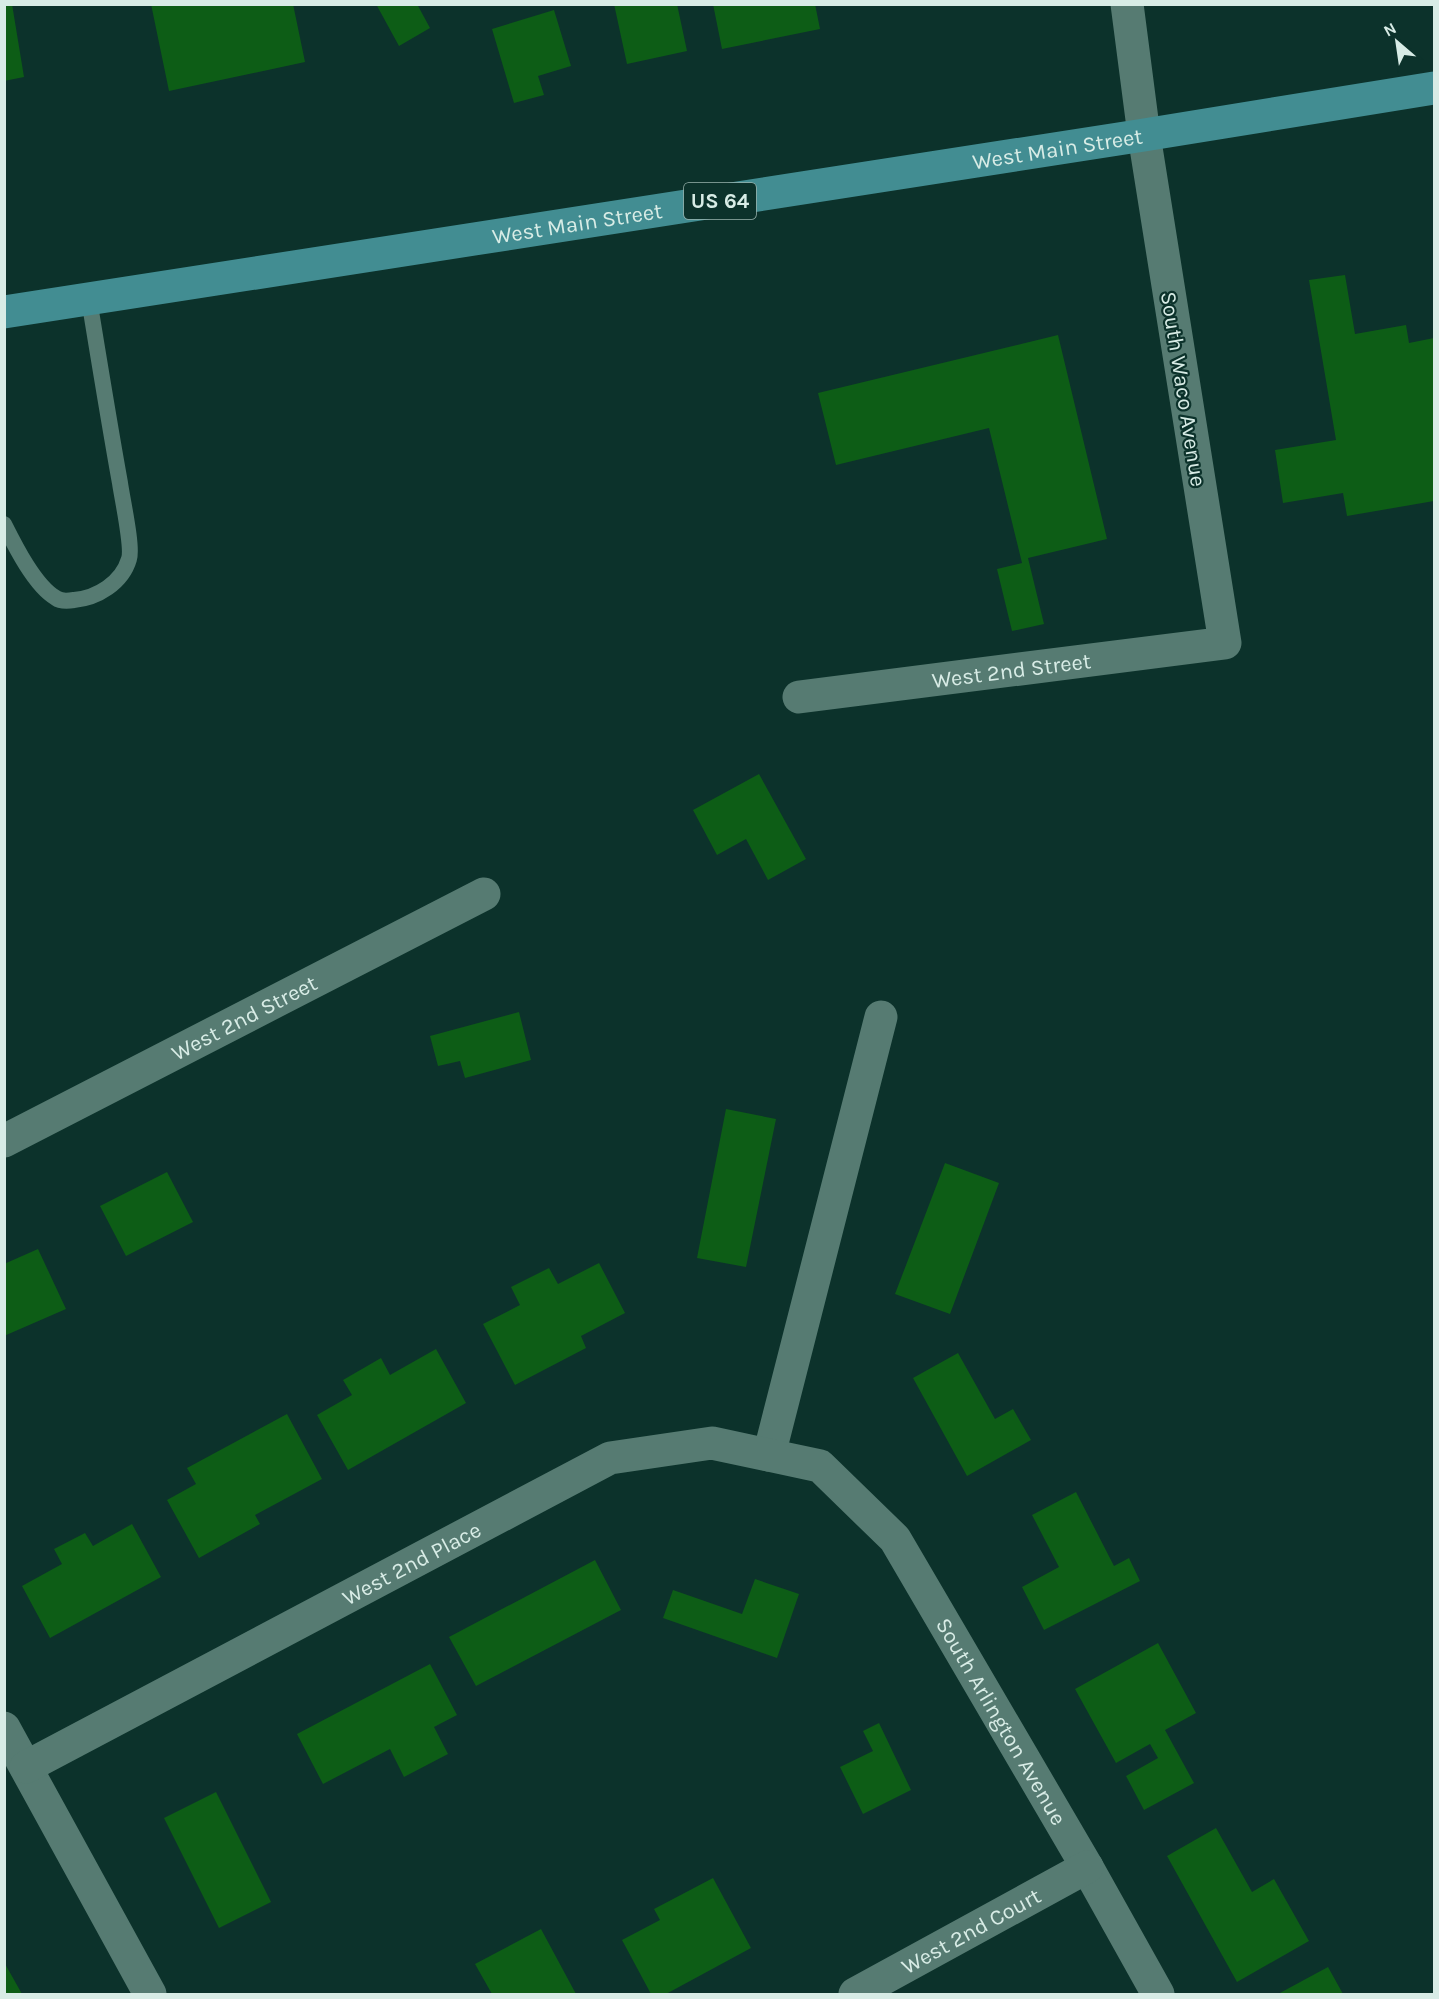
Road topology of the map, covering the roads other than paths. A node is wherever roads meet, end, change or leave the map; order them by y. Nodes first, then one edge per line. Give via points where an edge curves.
1 (1127, 4) edge
2 (1434, 88) edge
3 (1144, 135) junction
4 (88, 299) junction
5 (4, 312) edge
6 (4, 524) edge
7 (1225, 643) joint
8 (799, 697) dead end
9 (484, 894) dead end
10 (881, 1017) dead end
11 (4, 1141) edge
12 (769, 1455) junction
13 (820, 1466) joint
14 (4, 1728) edge
15 (26, 1767) junction
16 (1087, 1867) junction
17 (150, 1995) edge
18 (855, 1995) edge
19 (1158, 1995) edge

1 - 3 street, South Waco Avenue
2 - 3 main road, West Main Street / US 64
3 - 4 main road, West Main Street / US 64
3 - 7 street, South Waco Avenue
4 - 5 main road, West Main Street / US 64
4 - 6 lane via 130,557 123,574 112,586 75,600 58,600 44,588
7 - 8 street, West 2nd Street
9 - 11 street, West 2nd Street
10 - 12 street
12 - 13 street, West 2nd Place
12 - 15 street, West 2nd Place via 712,1443 610,1458
13 - 16 street, South Arlington Avenue via 895,1539
14 - 15 street
15 - 17 street
16 - 18 street, West 2nd Court
16 - 19 street, South Arlington Avenue

